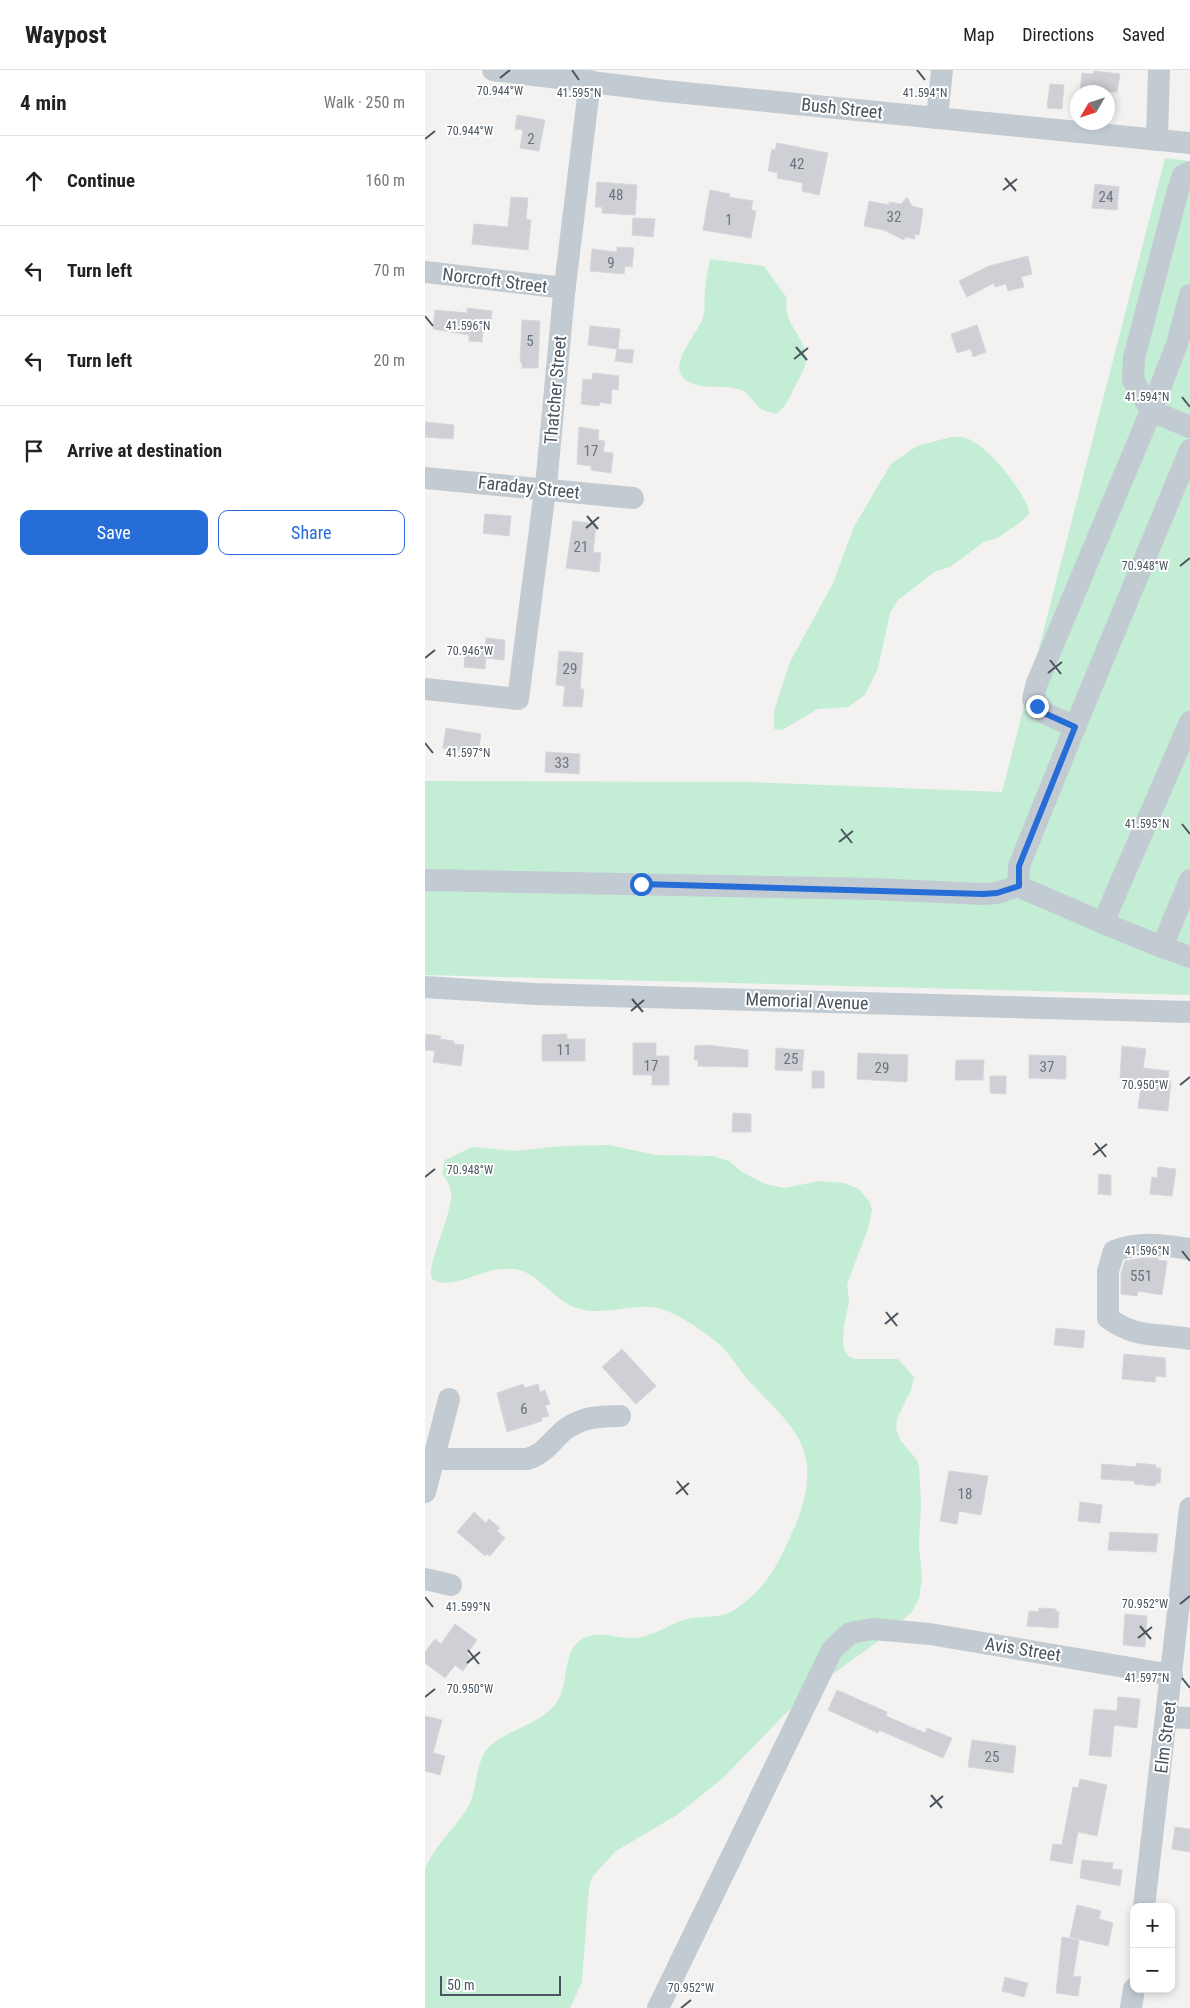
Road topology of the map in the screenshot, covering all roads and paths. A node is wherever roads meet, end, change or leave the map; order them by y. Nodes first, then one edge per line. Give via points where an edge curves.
1 (493, 70) edge
2 (942, 70) edge
3 (1159, 70) edge
4 (590, 82) junction
5 (937, 118) junction
6 (1157, 140) junction
7 (1190, 144) edge
8 (1190, 172) edge
9 (425, 272) edge
10 (565, 288) junction
11 (1190, 295) edge
12 (1151, 411) junction
13 (1190, 427) edge
14 (1190, 450) edge
15 (425, 478) edge
16 (545, 488) junction
17 (633, 498) dead end
18 (425, 689) edge
19 (1190, 722) edge
20 (1075, 727) junction
21 (425, 880) edge
22 (1190, 880) edge
23 (1019, 886) junction
24 (1103, 923) junction
25 (1161, 947) junction
26 (1190, 956) edge
27 (425, 987) edge
28 (1190, 1012) edge
29 (1190, 1249) edge
30 (1190, 1339) edge
31 (449, 1399) dead end
32 (620, 1416) dead end
33 (434, 1459) junction
34 (425, 1492) edge
35 (1190, 1508) edge
36 (425, 1579) edge
37 (451, 1585) dead end
38 (1172, 1675) junction
39 (1167, 1717) junction
40 (1190, 1718) edge
41 (1144, 1903) edge
42 (1133, 1993) edge
43 (658, 2008) edge
44 (1131, 2008) edge

1 - 4 street, Bush Street
2 - 5 street
3 - 6 street
4 - 5 street, Bush Street
4 - 10 street, Thatcher Street
5 - 6 street, Bush Street
6 - 7 street, Bush Street
8 - 12 street via 1183,175 1178,190 1134,358 1133,380
9 - 10 street, Norcroft Street
10 - 16 street, Thatcher Street
11 - 12 street via 1177,344
12 - 13 street
12 - 20 street via 1033,699 1044,713
14 - 20 street
15 - 16 street, Faraday Street
16 - 17 street, Faraday Street
16 - 18 street, Thatcher Street via 518,699
19 - 24 street
20 - 23 street via 1019,866
21 - 23 street via 983,894
22 - 25 street
23 - 24 street
24 - 25 street
25 - 26 street
27 - 28 street, Memorial Avenue via 535,994
29 - 30 street via 1151,1243 1128,1246 1114,1252 1108,1271 1109,1318 1122,1328 1142,1335
31 - 33 street
32 - 33 street via 594,1416 583,1420 566,1429 538,1456 527,1459
33 - 34 street
35 - 38 street, Elm Street
36 - 37 street
38 - 39 street, Elm Street
38 - 43 street, Avis Street via 930,1634 873,1629 850,1633 832,1650
39 - 40 street
39 - 41 street, Elm Street
42 - 44 street

